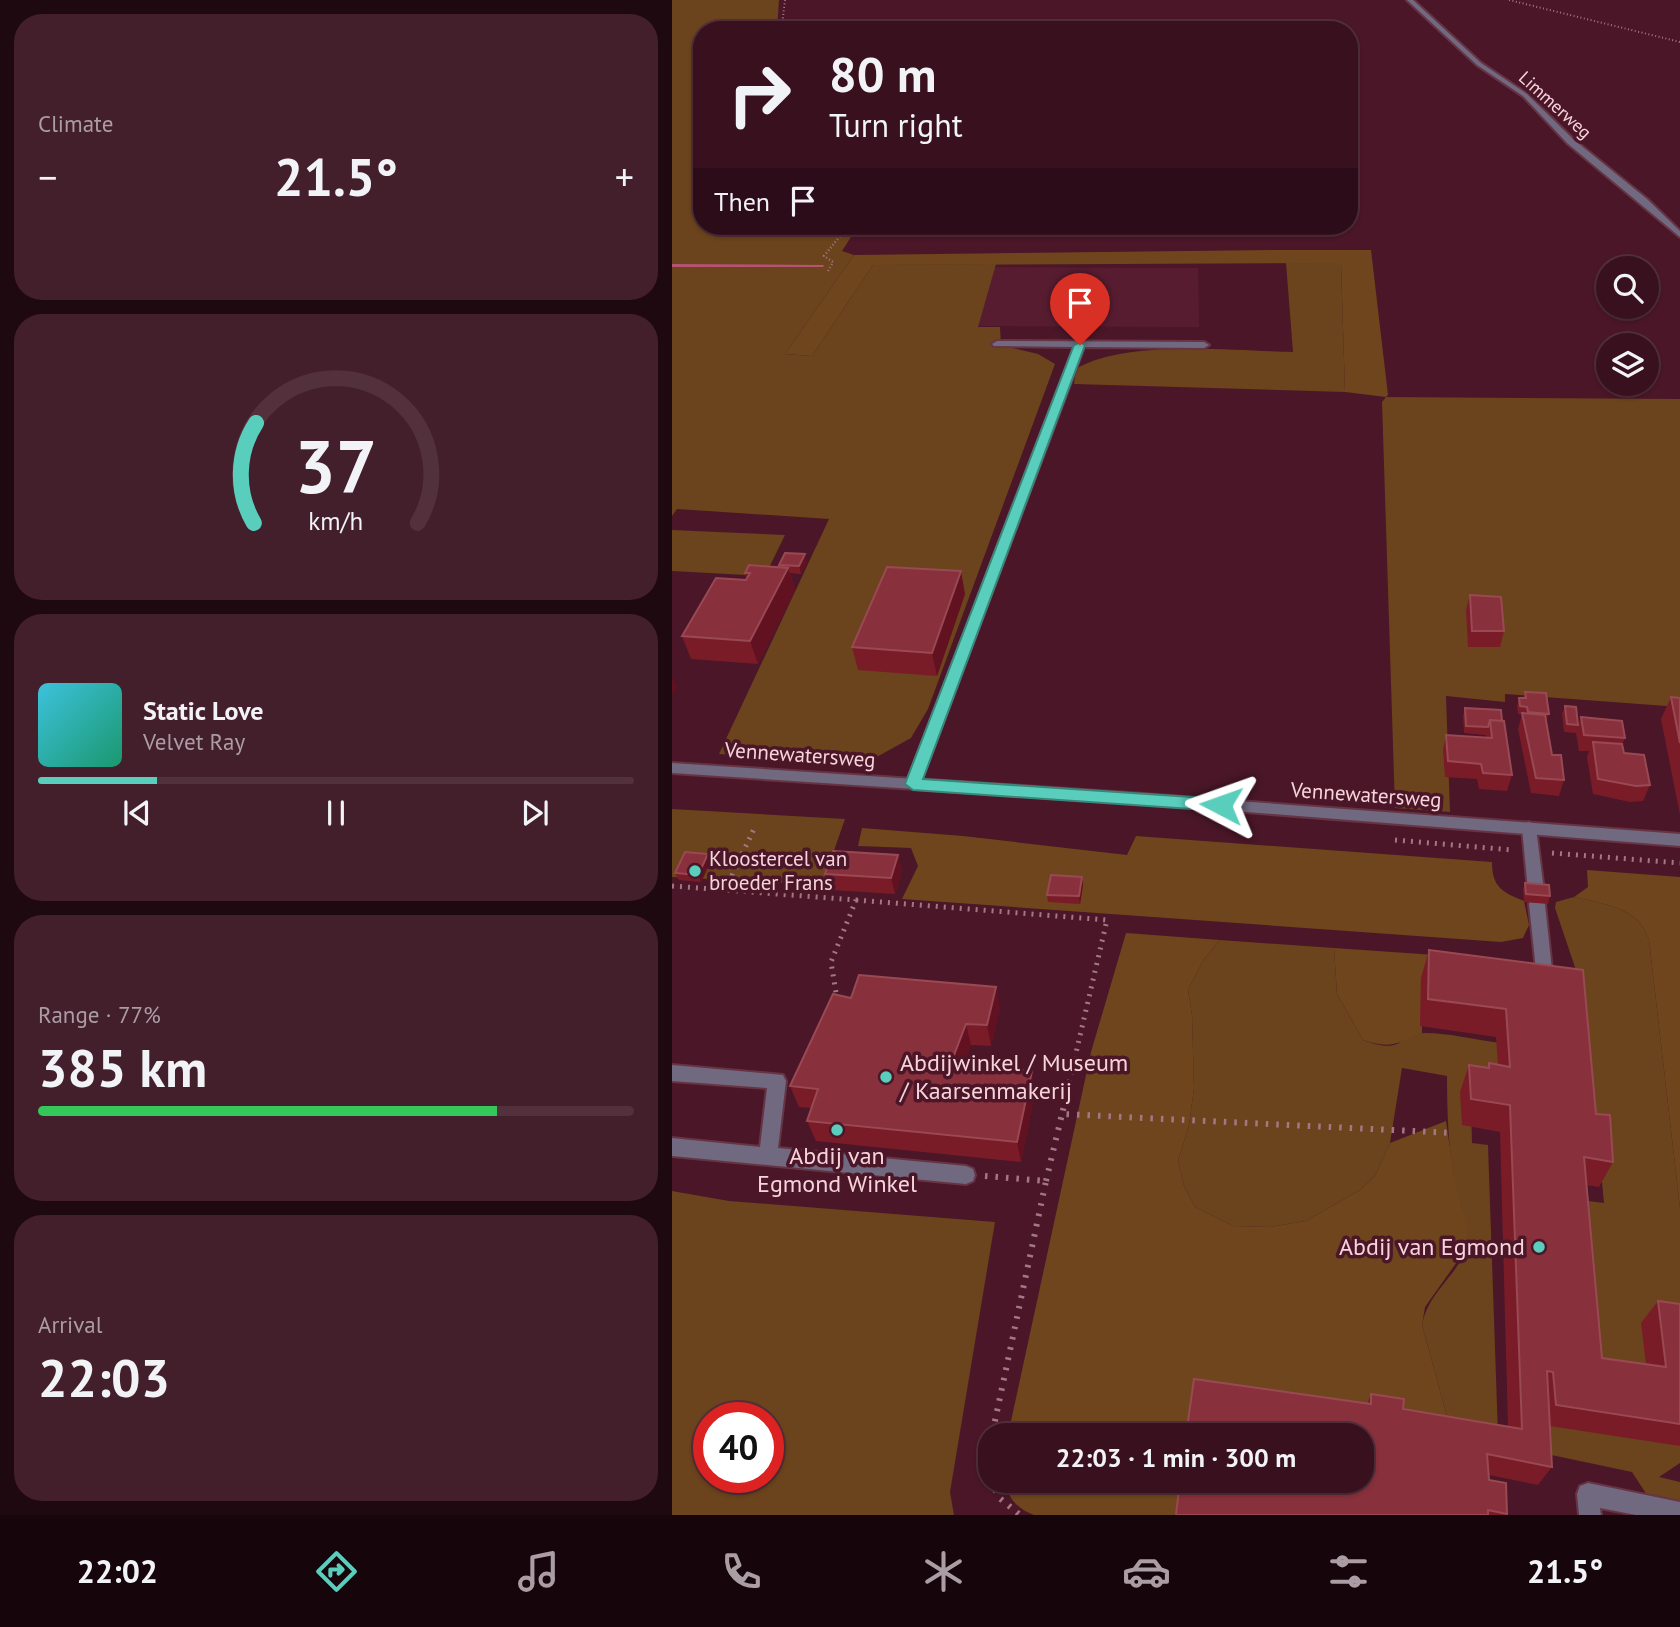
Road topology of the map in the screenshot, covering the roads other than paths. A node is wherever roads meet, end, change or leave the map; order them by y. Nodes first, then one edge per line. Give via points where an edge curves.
1 (1410, 0) edge
2 (1680, 235) edge
3 (997, 344) dead end
4 (1080, 345) junction
5 (1204, 345) dead end
6 (672, 768) edge
7 (913, 784) junction
8 (1529, 828) junction
9 (1680, 841) edge
10 (1544, 970) edge
11 (672, 1073) edge
12 (672, 1147) edge
13 (768, 1156) junction
14 (966, 1175) road end
15 (1680, 1513) edge
16 (1590, 1515) edge

1 - 2 street, Limmerweg via 1462,50 1525,95 1570,141
3 - 4 street
4 - 5 street
4 - 7 street
6 - 7 street, Vennewatersweg
7 - 8 street, Vennewatersweg
8 - 9 street, Vennewatersweg
8 - 10 street
11 - 13 street via 777,1081
12 - 13 street
13 - 14 street
15 - 16 street via 1588,1494

